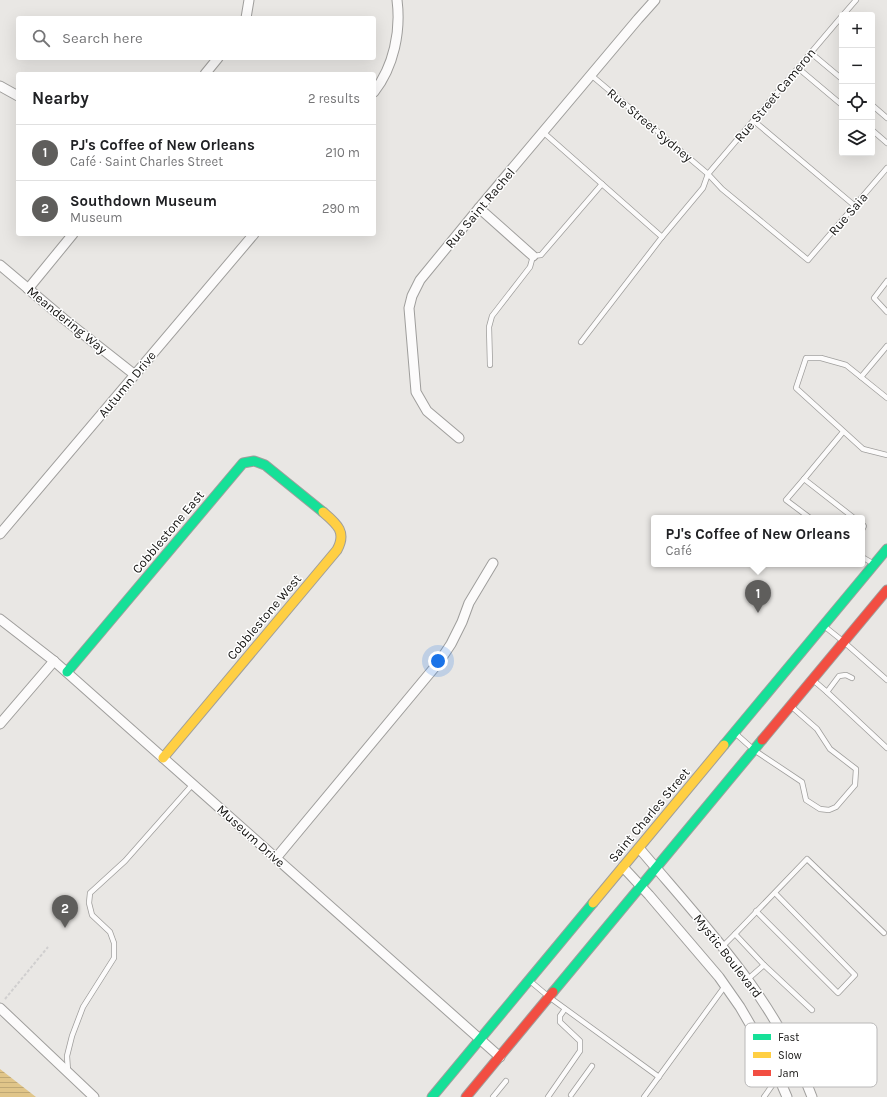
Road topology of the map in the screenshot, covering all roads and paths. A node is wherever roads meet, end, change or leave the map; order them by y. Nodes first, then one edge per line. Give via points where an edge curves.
1 (249, 0) edge
2 (397, 0) edge
3 (655, 0) edge
4 (856, 0) edge
5 (846, 12) edge
6 (246, 16) edge
7 (839, 19) edge
8 (811, 52) junction
9 (216, 60) edge
10 (798, 68) junction
11 (207, 72) edge
12 (591, 75) junction
13 (839, 76) edge
14 (0, 86) edge
15 (376, 89) edge
16 (16, 95) edge
17 (839, 102) edge
18 (875, 108) edge
19 (887, 118) edge
20 (754, 121) junction
21 (543, 132) junction
22 (875, 133) edge
23 (887, 143) edge
24 (887, 168) edge
25 (708, 174) junction
26 (602, 184) junction
27 (855, 206) junction
28 (479, 208) junction
29 (71, 236) edge
30 (252, 236) edge
31 (662, 237) junction
32 (533, 256) junction
33 (808, 260) joint
34 (0, 265) edge
35 (887, 281) edge
36 (28, 288) junction
37 (887, 312) edge
38 (581, 342) dead end
39 (887, 346) edge
40 (490, 365) dead end
41 (135, 375) junction
42 (861, 377) junction
43 (887, 398) edge
44 (844, 432) junction
45 (459, 438) dead end
46 (887, 455) edge
47 (804, 479) junction
48 (302, 495) joint
49 (806, 515) edge
50 (850, 515) edge
51 (0, 534) edge
52 (887, 550) edge
53 (865, 559) edge
54 (493, 563) dead end
55 (874, 565) junction
56 (885, 595) edge
57 (0, 619) edge
58 (824, 626) junction
59 (844, 642) junction
60 (54, 661) junction
61 (67, 672) junction
62 (852, 678) dead end
63 (813, 680) junction
64 (887, 680) edge
65 (827, 692) junction
66 (791, 706) junction
67 (0, 724) edge
68 (735, 733) junction
69 (887, 748) edge
70 (754, 750) junction
71 (163, 758) junction
72 (193, 784) junction
73 (638, 848) junction
74 (276, 858) junction
75 (623, 867) junction
76 (656, 869) junction
77 (641, 886) junction
78 (774, 893) junction
79 (756, 911) junction
80 (884, 933) dead end
81 (735, 934) junction
82 (723, 946) junction
83 (48, 947) dead end
84 (764, 965) junction
85 (748, 979) junction
86 (529, 980) junction
87 (725, 986) junction
88 (549, 998) junction
89 (5, 999) dead end
90 (0, 1008) edge
91 (565, 1009) junction
92 (812, 1010) dead end
93 (749, 1023) edge
94 (775, 1023) edge
95 (480, 1039) junction
96 (500, 1057) junction
97 (592, 1066) dead end
98 (68, 1073) junction
99 (658, 1077) junction
100 (506, 1081) dead end
101 (771, 1087) edge
102 (783, 1087) edge
103 (808, 1087) edge
104 (571, 1095) dead end
105 (468, 1096) edge
106 (94, 1097) edge
107 (432, 1097) edge
108 (493, 1097) edge
109 (548, 1097) edge
110 (644, 1097) edge
111 (764, 1097) edge
112 (787, 1097) edge
113 (812, 1097) edge

1 - 6 street
2 - 15 street via 398,23 395,44 384,78
3 - 12 street, Rue Saint Rachel
4 - 5 lane, Rue Street Cameron
7 - 8 lane, Rue Street Cameron
8 - 10 lane, Rue Street Cameron
8 - 13 lane
9 - 11 street
10 - 17 lane
10 - 20 lane, Rue Street Cameron
12 - 21 street, Rue Saint Rachel
12 - 25 lane, Rue Street Sydney
14 - 16 street
18 - 19 lane
20 - 25 lane, Rue Street Cameron
20 - 27 lane
21 - 26 lane
21 - 28 street, Rue Saint Rachel
22 - 23 lane
24 - 27 lane, Rue Saia
25 - 31 lane, Rue Street Cameron via 703,188
25 - 33 lane, Rue Street Sydney via 722,189
26 - 31 lane
26 - 32 lane via 541,255
27 - 33 lane, Rue Saia
28 - 32 street
28 - 45 street, Rue Saint Rachel via 420,280 409,308 416,392 427,411
29 - 36 street
30 - 41 street, Autumn Drive
31 - 38 lane, Rue Street Cameron
32 - 40 lane via 530,267 492,316 489,327
34 - 36 street, Meandering Way
35 - 37 lane via 874,298
36 - 41 street, Meandering Way
39 - 42 lane
41 - 51 street, Autumn Drive
42 - 43 lane
42 - 44 lane via 846,366 821,358 806,358 796,388
44 - 46 lane via 863,449
44 - 47 lane
47 - 49 lane via 786,500
47 - 50 lane
48 - 61 street, Cobblestone East via 260,462 243,463
48 - 71 street, Cobblestone West via 335,522 341,530 342,542
52 - 55 street, Saint Charles Street
53 - 55 lane
54 - 74 street via 439,662
55 - 58 street, Saint Charles Street
56 - 59 street
57 - 60 street, Museum Drive
58 - 59 lane
58 - 68 street, Saint Charles Street
59 - 63 street
59 - 64 lane
60 - 61 street, Museum Drive
60 - 67 street
61 - 71 street, Museum Drive
62 - 65 lane via 846,675 839,676
63 - 65 lane
63 - 66 street
65 - 69 lane
66 - 70 street
66 - 70 lane via 817,729 830,749 856,769 855,785 842,801 829,810 820,809 806,800 802,782
68 - 70 lane
68 - 73 street, Saint Charles Street
70 - 76 street
71 - 72 street, Museum Drive
72 - 74 street, Museum Drive
72 - 98 lane via 125,861 90,894 92,914 110,932 114,943 114,958 84,1007 72,1036 67,1056
73 - 75 street, Saint Charles Street
73 - 76 street, Mystic Boulevard
74 - 95 street, Museum Drive
75 - 77 street, Mystic Boulevard
75 - 86 street, Saint Charles Street
76 - 77 street
76 - 82 street, Mystic Boulevard
77 - 87 street, Mystic Boulevard
77 - 88 street
78 - 79 lane
78 - 79 lane via 855,975 838,993
78 - 80 lane via 807,859
79 - 81 lane
81 - 82 lane
81 - 84 lane
82 - 85 street, Mystic Boulevard
83 - 89 path
84 - 85 lane
84 - 92 lane
85 - 94 street, Mystic Boulevard
86 - 88 lane
86 - 95 street, Saint Charles Street
87 - 93 street, Mystic Boulevard
87 - 99 lane
88 - 91 lane
88 - 96 street
90 - 98 street
91 - 99 lane
91 - 109 lane via 560,1016 560,1022 580,1041 580,1051
95 - 96 street, Museum Drive
95 - 107 street, Saint Charles Street
96 - 105 street
97 - 104 lane
98 - 106 street
99 - 110 lane
100 - 108 lane
101 - 111 lane
102 - 112 street, Mystic Boulevard
103 - 113 street, Mystic Boulevard

